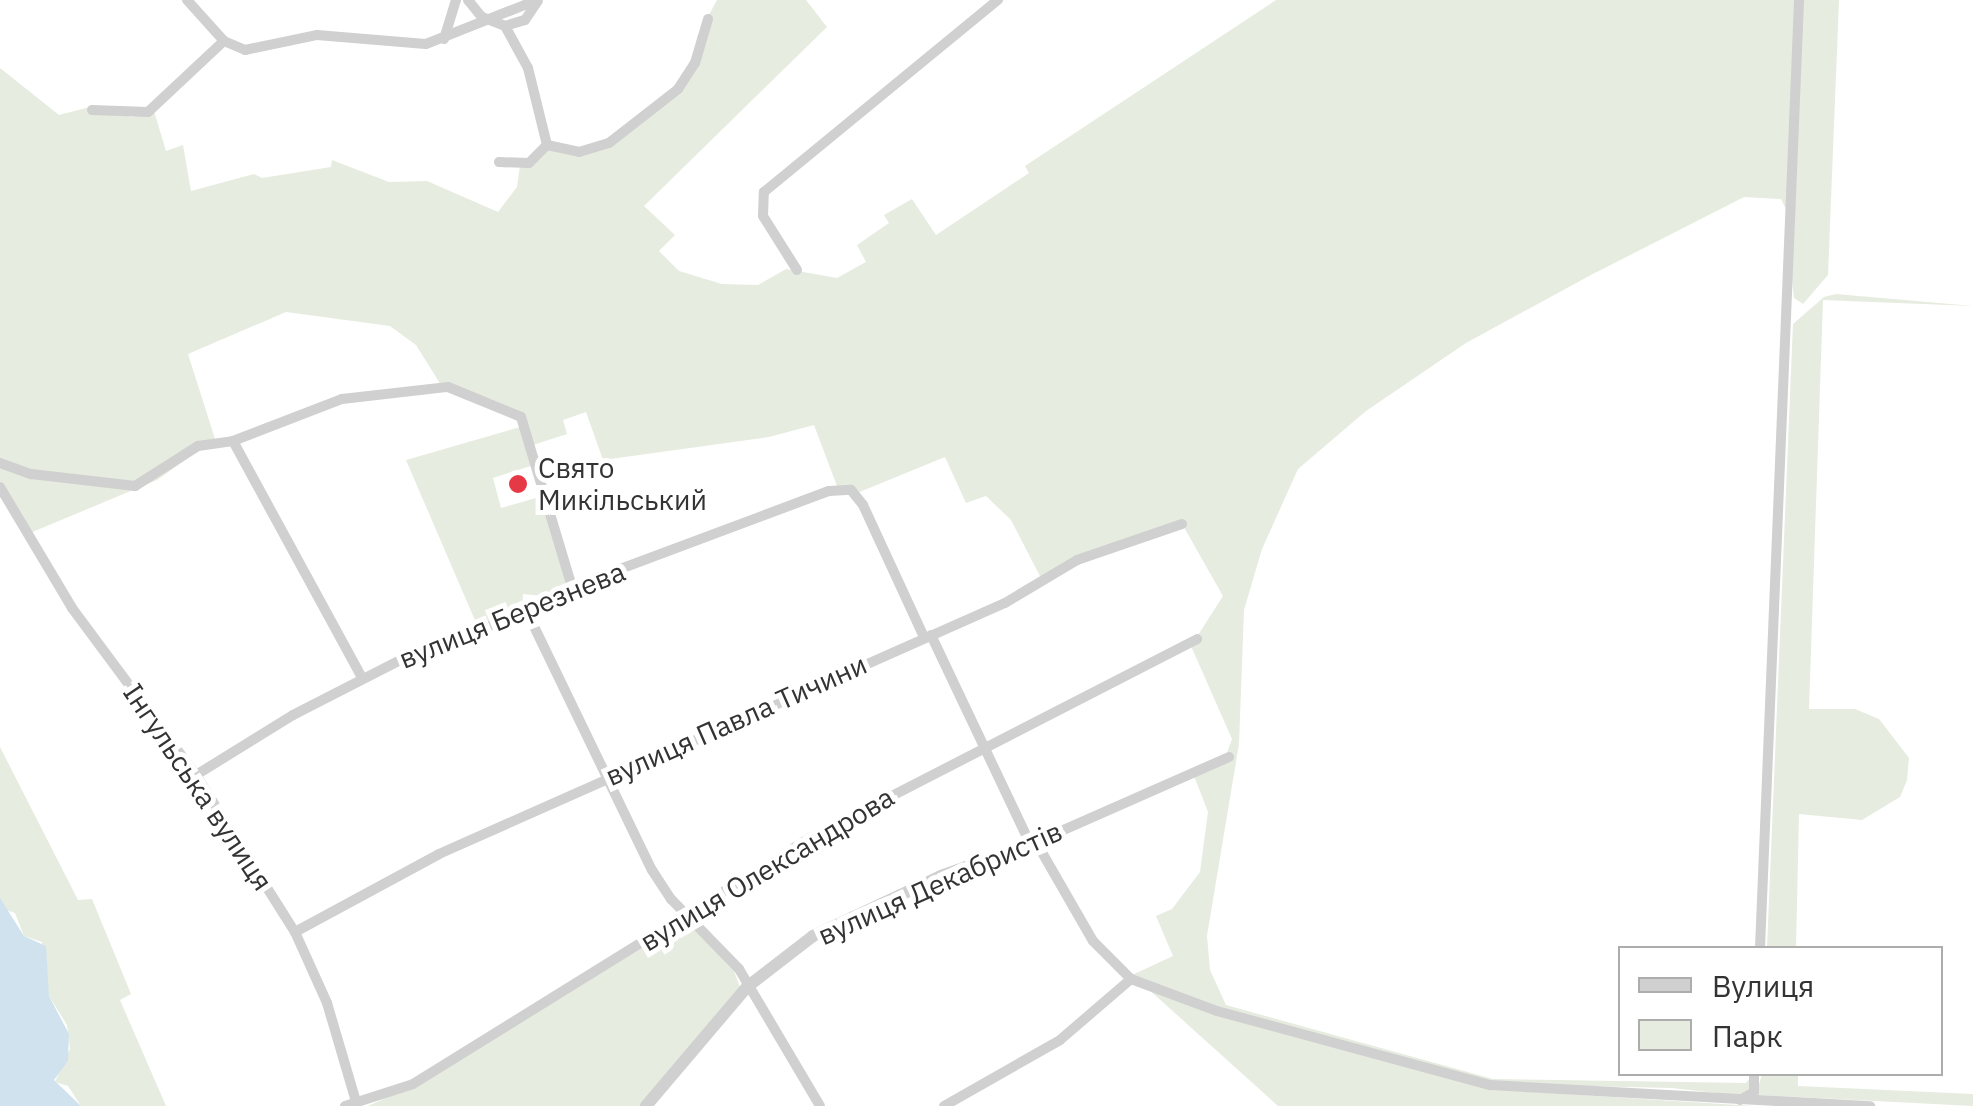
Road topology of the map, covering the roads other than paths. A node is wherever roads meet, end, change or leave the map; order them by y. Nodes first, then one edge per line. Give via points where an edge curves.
1 (186, 0) edge
2 (456, 0) edge
3 (468, 0) edge
4 (538, 0) edge
5 (998, 0) edge
6 (1799, 0) edge
7 (708, 19) dead end
8 (500, 24) junction
9 (444, 39) junction
10 (224, 41) junction
11 (92, 110) dead end
12 (547, 145) junction
13 (499, 162) dead end
14 (798, 270) dead end
15 (233, 441) junction
16 (0, 463) edge
17 (0, 486) edge
18 (1182, 524) dead end
19 (572, 587) junction
20 (528, 614) junction
21 (927, 635) junction
22 (1196, 639) dead end
23 (362, 678) junction
24 (984, 744) junction
25 (1229, 757) dead end
26 (196, 775) junction
27 (609, 777) junction
28 (1033, 841) junction
29 (686, 914) junction
30 (295, 932) junction
31 (1760, 946) edge
32 (1131, 979) junction
33 (747, 987) junction
34 (1754, 1076) edge
35 (1754, 1097) junction
36 (353, 1105) edge
37 (646, 1106) edge
38 (820, 1106) edge
39 (944, 1106) edge
40 (1870, 1106) edge

1 - 10 street
2 - 9 street
3 - 8 street
4 - 8 street via 525,20
5 - 14 street via 764,192 764,216
6 - 31 street
7 - 12 street via 695,63 668,98 603,147 579,152
8 - 9 street
8 - 12 street via 528,68
9 - 10 street via 402,44 317,35 245,50
10 - 11 street via 148,112
12 - 13 street via 530,163
15 - 16 street via 198,446 156,479 124,487
15 - 19 street via 342,399 398,388 448,387 516,414 526,426
15 - 23 street
17 - 26 street, Інгульська вулиця via 72,608
18 - 21 street, вулиця Павла Тичини via 1077,560 1026,592
19 - 20 street, вулиця Березнева
19 - 21 street, вулиця Березнева via 844,488 863,504
20 - 23 street, вулиця Березнева via 459,633
20 - 27 street
21 - 24 street
21 - 27 street, вулиця Павла Тичини
22 - 24 street, вулиця Олександрова
23 - 26 street, вулиця Березнева
24 - 28 street
24 - 29 street, вулиця Олександрова
25 - 28 street, вулиця Декабристів
26 - 30 street, Інгульська вулиця
27 - 29 street via 652,870
27 - 30 street, вулиця Павла Тичини via 349,898
28 - 32 street via 1093,942
28 - 33 street, вулиця Декабристів via 828,926
29 - 33 street via 733,961
29 - 36 street, вулиця Олександрова via 464,1055 390,1095
30 - 36 street, Інгульська вулиця via 326,1003
32 - 35 street via 1217,1011 1490,1084
32 - 39 street via 1060,1040
33 - 37 street, вулиця Декабристів
33 - 38 street
34 - 35 street
35 - 40 street

